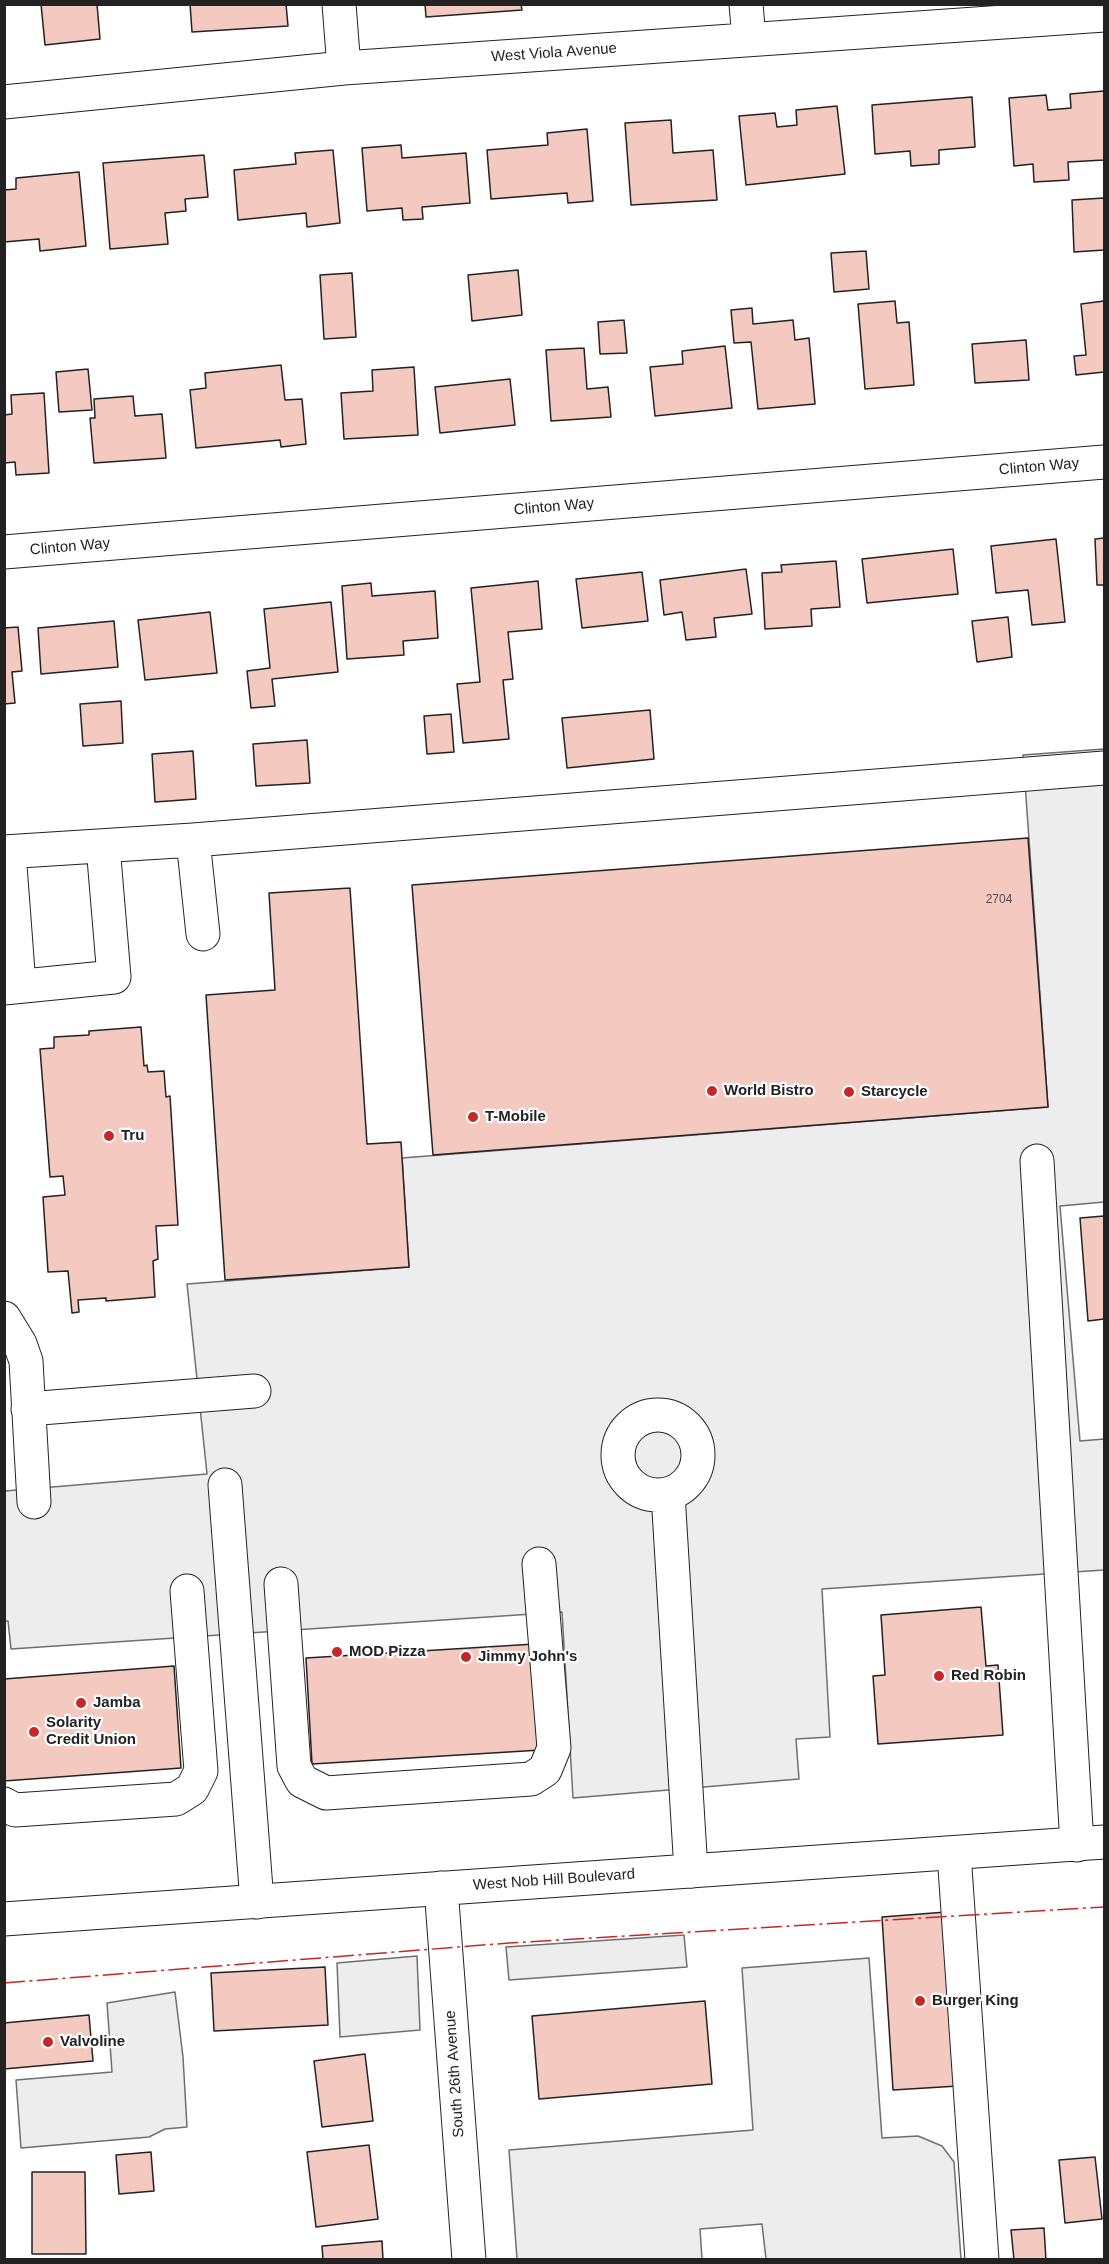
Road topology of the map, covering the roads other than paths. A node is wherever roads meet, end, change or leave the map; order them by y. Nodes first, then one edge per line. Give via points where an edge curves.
1 (339, 4) edge
2 (746, 4) edge
3 (1104, 15) edge
4 (749, 39) junction
5 (344, 68) junction
6 (4, 102) edge
7 (1104, 462) edge
8 (4, 552) edge
9 (1104, 768) edge
10 (193, 840) junction
11 (103, 846) junction
12 (7, 852) edge
13 (203, 934) dead end
14 (12, 987) edge
15 (1037, 1161) dead end
16 (4, 1318) edge
17 (254, 1391) dead end
18 (28, 1409) junction
19 (225, 1485) dead end
20 (668, 1494) dead end
21 (34, 1502) dead end
22 (539, 1564) dead end
23 (281, 1584) dead end
24 (187, 1591) dead end
25 (4, 1804) edge
26 (1091, 1843) edge
27 (954, 1853) junction
28 (691, 1871) junction
29 (441, 1888) junction
30 (257, 1902) junction
31 (4, 1919) edge
32 (469, 2259) edge
33 (982, 2259) edge

1 - 5 street
2 - 4 street
3 - 4 street, West Viola Avenue
4 - 5 street, West Viola Avenue
5 - 6 street, West Viola Avenue
7 - 8 street, Clinton Way
9 - 10 street
10 - 11 street
10 - 13 street
11 - 12 street
11 - 14 street via 114,977
12 - 14 street
15 - 26 street
16 - 18 street via 26,1360
17 - 18 street
18 - 21 street
19 - 30 street
20 - 28 street
22 - 23 street via 554,1748 545,1770 531,1779 326,1793 302,1781 294,1766
24 - 25 street via 201,1771 192,1789 176,1799 15,1810
26 - 27 street, West Nob Hill Boulevard
27 - 28 street, West Nob Hill Boulevard
27 - 33 street
28 - 29 street, West Nob Hill Boulevard
29 - 30 street, West Nob Hill Boulevard
29 - 32 street, South 26th Avenue
30 - 31 street, West Nob Hill Boulevard

